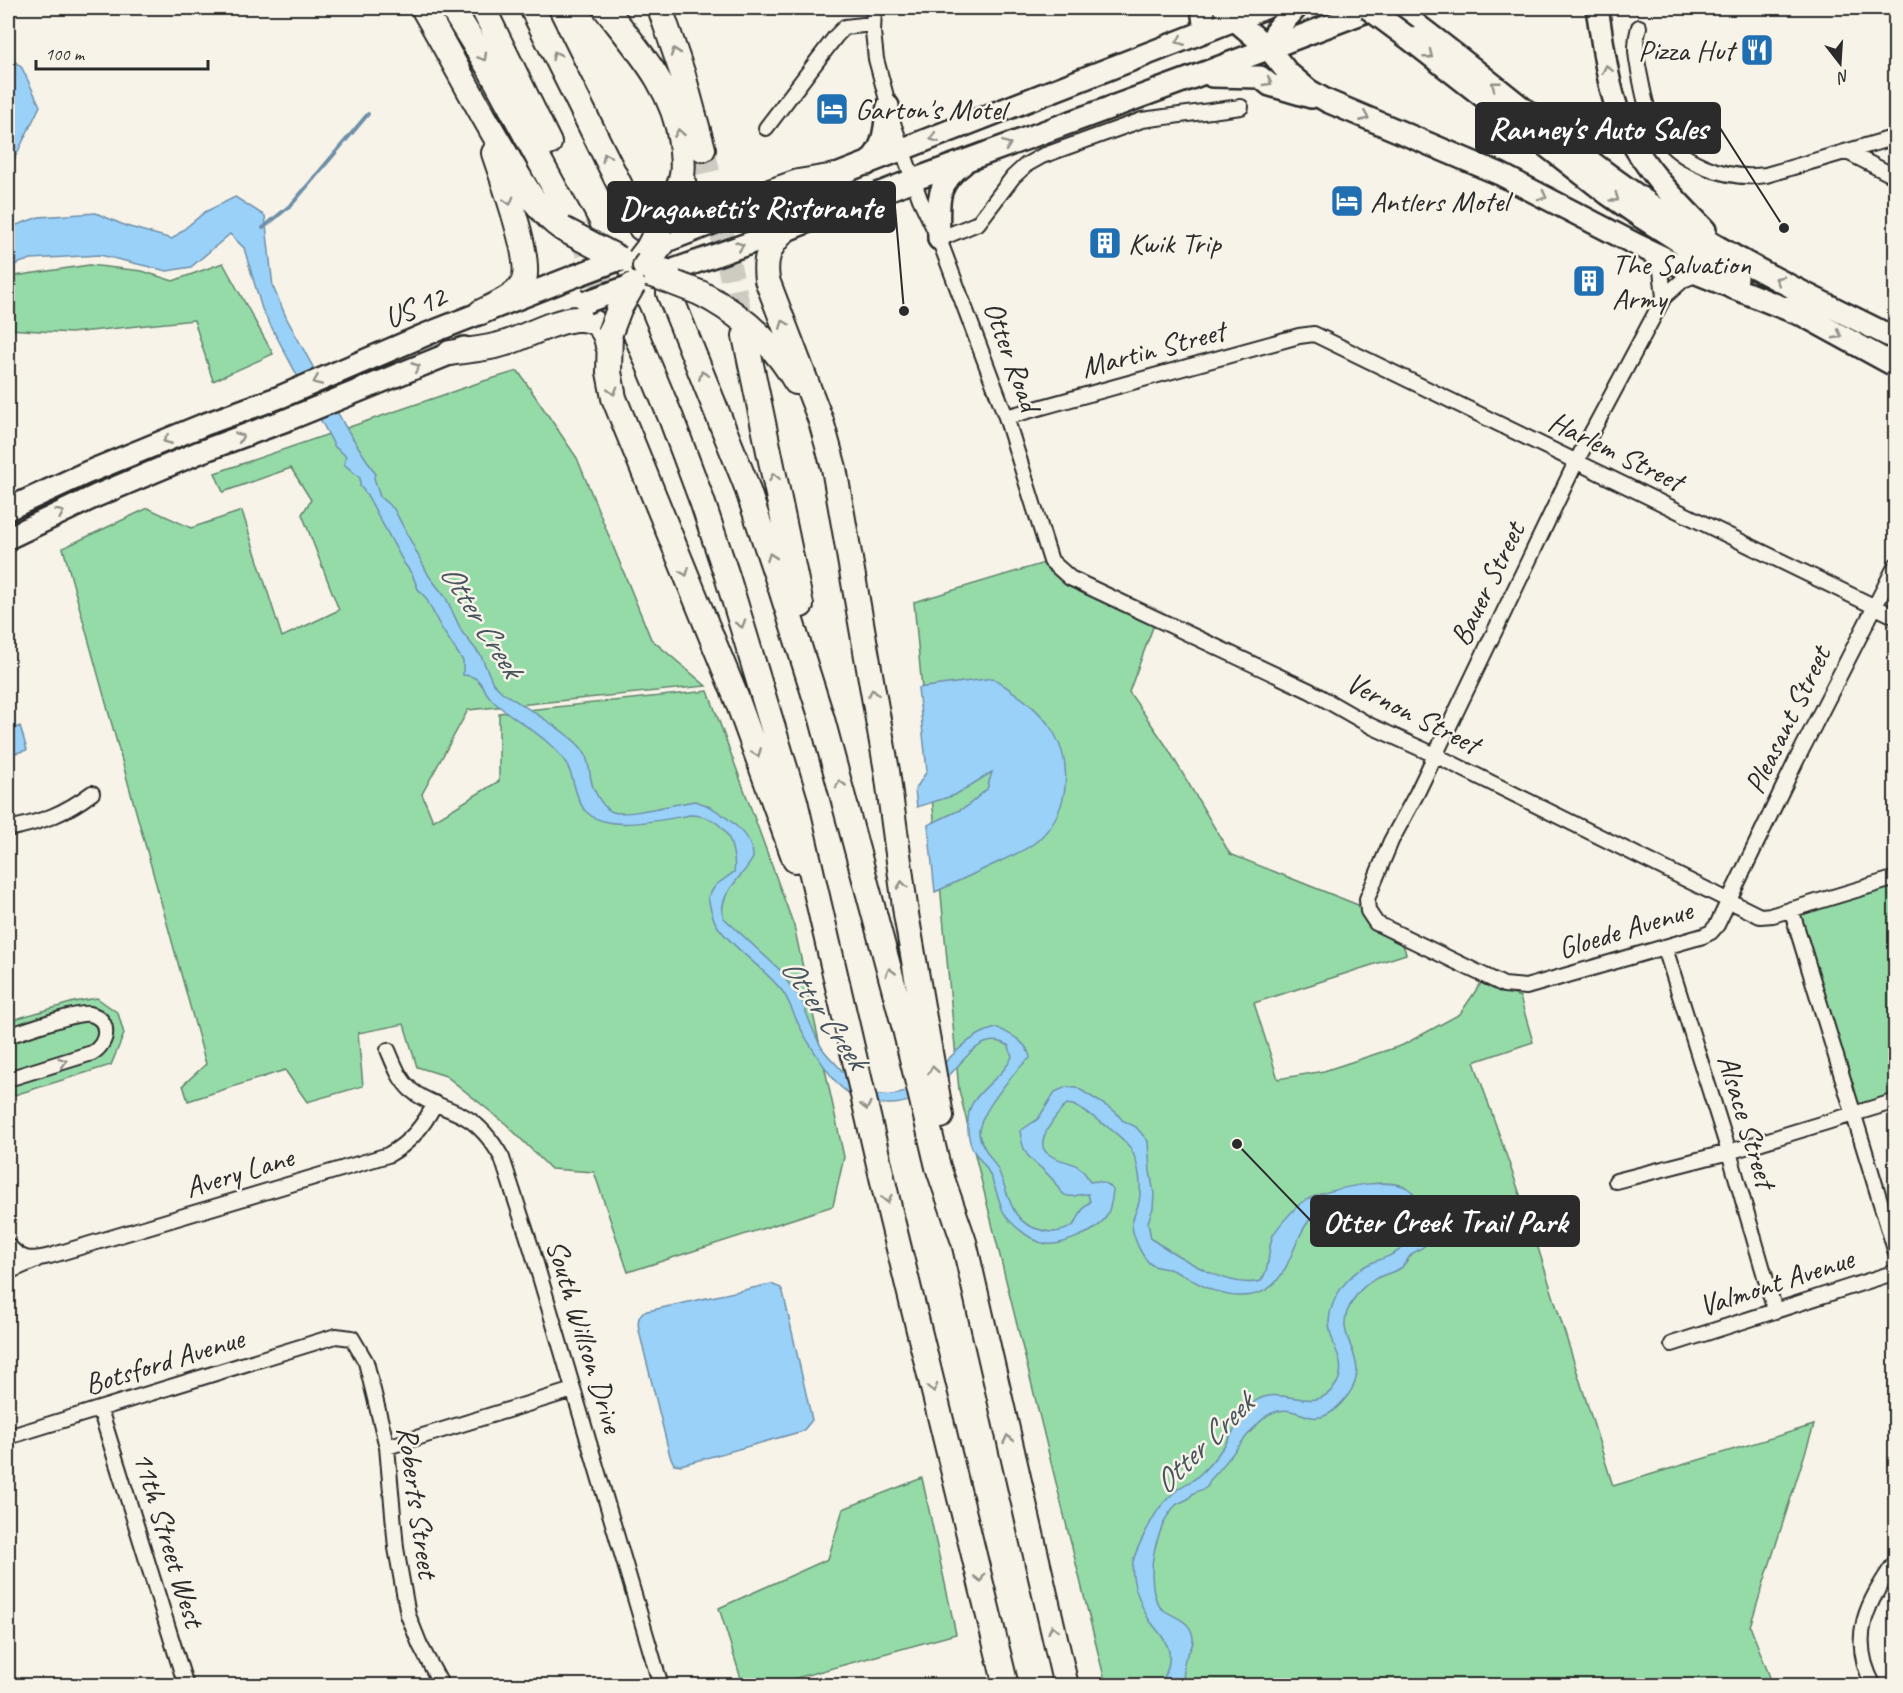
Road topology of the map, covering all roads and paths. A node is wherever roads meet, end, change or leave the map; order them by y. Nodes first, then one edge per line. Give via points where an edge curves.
1 (423, 8) edge
2 (452, 8) edge
3 (483, 8) edge
4 (532, 8) edge
5 (605, 8) edge
6 (660, 8) edge
7 (874, 8) edge
8 (1202, 8) edge
9 (1265, 8) edge
10 (1296, 8) edge
11 (1368, 8) edge
12 (1375, 8) edge
13 (1394, 8) edge
14 (1597, 8) edge
15 (1229, 13) edge
16 (872, 24) junction
17 (1639, 27) dead end
18 (1205, 31) junction
19 (1415, 33) junction
20 (1268, 48) junction
21 (1191, 78) junction
22 (1327, 101) junction
23 (477, 106) junction
24 (888, 106) junction
25 (1241, 107) dead end
26 (766, 128) dead end
27 (1896, 137) edge
28 (703, 149) tunnel mouth
29 (902, 150) junction
30 (1847, 152) junction
31 (971, 159) junction
32 (867, 164) junction
33 (682, 174) junction
34 (835, 176) junction
35 (1896, 177) edge
36 (913, 180) junction
37 (784, 231) junction
38 (578, 233) junction
39 (939, 238) junction
40 (1645, 249) junction
41 (1729, 255) junction
42 (644, 264) junction
43 (1698, 274) junction
44 (1664, 297) junction
45 (482, 312) junction
46 (1799, 314) junction
47 (616, 331) junction
48 (1314, 334) joint
49 (745, 336) tunnel mouth
50 (1896, 339) edge
51 (450, 353) junction
52 (1896, 366) edge
53 (1006, 417) junction
54 (1576, 462) junction
55 (840, 499) junction
56 (8, 509) edge
57 (8, 538) edge
58 (1896, 564) edge
59 (1070, 578) joint
60 (1874, 607) junction
61 (1896, 617) edge
62 (822, 719) junction
63 (1435, 755) junction
64 (92, 793) dead end
65 (8, 829) edge
66 (1896, 878) edge
67 (1730, 901) junction
68 (1791, 909) junction
69 (1665, 948) junction
70 (1526, 987) joint
71 (842, 1008) junction
72 (915, 1028) junction
73 (8, 1036) edge
74 (388, 1050) dead end
75 (8, 1079) edge
76 (1896, 1101) edge
77 (435, 1103) junction
78 (1853, 1114) junction
79 (1729, 1152) junction
80 (1616, 1181) dead end
81 (12, 1250) edge
82 (1896, 1253) edge
83 (36, 1259) junction
84 (8, 1272) edge
85 (1896, 1272) edge
86 (1775, 1311) junction
87 (336, 1336) joint
88 (1672, 1344) dead end
89 (573, 1390) junction
90 (100, 1409) junction
91 (8, 1437) edge
92 (387, 1447) junction
93 (1896, 1561) edge
94 (186, 1686) edge
95 (442, 1686) edge
96 (662, 1686) edge
97 (1006, 1686) edge
98 (1066, 1686) edge
99 (1875, 1686) edge

1 - 23 highway
2 -> 38 highway via 497,81
3 - 38 highway
42 -> 4 highway
33 -> 5 highway via 680,137 669,98 653,70
28 -> 6 highway
7 - 16 street, Otter Road
8 - 18 main road
9 - 15 main road, US 12
10 - 20 main road via 1277,29
11 - 19 main road, bridge
12 - 20 main road, US 12
13 - 19 main road
41 -> 14 main road via 1654,175 1626,132 1610,82
15 - 18 main road, US 12
15 - 20 main road
16 - 24 street, Otter Road
16 - 26 street via 845,27
17 - 30 street via 1634,50 1644,96 1656,127 1686,156 1723,174 1747,177
18 -> 29 main road, US 12
41 -> 19 main road via 1670,218
19 -> 46 main road via 1591,181 1720,269
20 - 21 main road, US 12
20 - 22 main road via 1288,73
21 -> 22 main road via 1260,77 1270,85
31 -> 21 main road, US 12
22 -> 40 main road via 1500,174
23 - 38 highway via 537,205 553,222
23 -> 45 highway via 509,198 526,270 516,291
24 - 29 street, Otter Road
24 - 32 main road via 881,147
25 - 39 street via 1142,120 1042,156 1012,177 978,223
27 - 30 street
29 - 32 main road, US 12
29 - 36 street, Otter Road
30 - 35 street
31 - 36 main road, US 12
31 - 39 main road via 949,176 944,185 940,195
32 - 34 main road, US 12
33 - 34 highway via 689,202 709,213 798,182
33 - 42 highway, bridge
34 - 42 main road, US 12
36 - 37 main road, US 12
36 - 39 street, Otter Road
42 -> 37 main road, US 12 via 695,261
55 -> 37 highway via 821,421 767,280 767,256 772,243
38 - 42 highway, bridge
39 - 53 street, Otter Road
40 - 43 main road
40 - 44 street via 1661,270
50 -> 41 main road
42 - 45 main road, US 12 / US 12, bridge via 575,276
42 - 47 highway, bridge via 620,309
42 - 51 main road, US 12 / US 12, bridge via 586,302
42 - 55 highway, bridge via 741,317 765,339 796,382
62 -> 42 highway via 745,482
43 - 44 street, Bauer Street via 1683,280
43 - 46 main road
44 - 54 street, Bauer Street
45 -> 56 main road, US 12 / US 12 via 86,473
46 -> 52 main road
47 - 51 highway via 605,333 589,319 575,318 507,343
47 -> 71 highway via 671,418 702,501 795,801
47 -> 71 highway via 609,372 615,398 767,778
48 - 53 street, Martin Street
48 - 54 street, Harlem Street
62 -> 49 highway
57 -> 51 main road, US 12 / US 12 via 200,452
53 - 59 street, Otter Road via 1051,561
54 - 60 street, Harlem Street
54 - 63 street, Bauer Street
72 -> 55 highway via 906,914 887,771
58 - 60 street, Pleasant Street
59 - 63 street, Vernon Street
60 - 61 street, Harlem Street
60 - 67 street, Pleasant Street
72 -> 62 highway
63 - 67 street, Vernon Street
63 - 70 street, Bauer Street via 1390,841 1367,899 1368,911 1376,923 1504,985
64 - 65 street via 62,813
66 - 68 street, Gloede Avenue
67 - 68 street, Gloede Avenue via 1760,916
67 - 69 street, Gloede Avenue via 1711,932
68 - 78 street
69 - 70 street, Gloede Avenue
69 - 79 street, Alsace Street
71 -> 97 highway
98 -> 72 highway via 944,1168
75 -> 73 street via 92,1053 105,1041 106,1033 96,1017 81,1014
74 - 77 street, South Willson Drive via 403,1080 420,1096
76 - 78 street
77 - 83 street, Avery Lane via 421,1128 388,1155
77 - 89 street, South Willson Drive via 466,1117 481,1129 502,1158
78 - 79 street
78 - 82 street
79 - 80 street
79 - 86 street, Alsace Street
81 - 83 street, Avery Lane via 26,1259
83 - 84 street, Avery Lane
85 - 86 street, Valmont Avenue
86 - 88 street, Valmont Avenue
87 - 90 street, Botsford Avenue
87 - 92 street, Roberts Street via 352,1338 366,1362
89 - 92 street
89 - 96 street, South Willson Drive
90 - 91 street, Botsford Avenue
90 - 94 street, 11th Street West
92 - 95 street, Roberts Street via 396,1548 408,1615
93 - 99 street via 1871,1598 1863,1622 1863,1655

